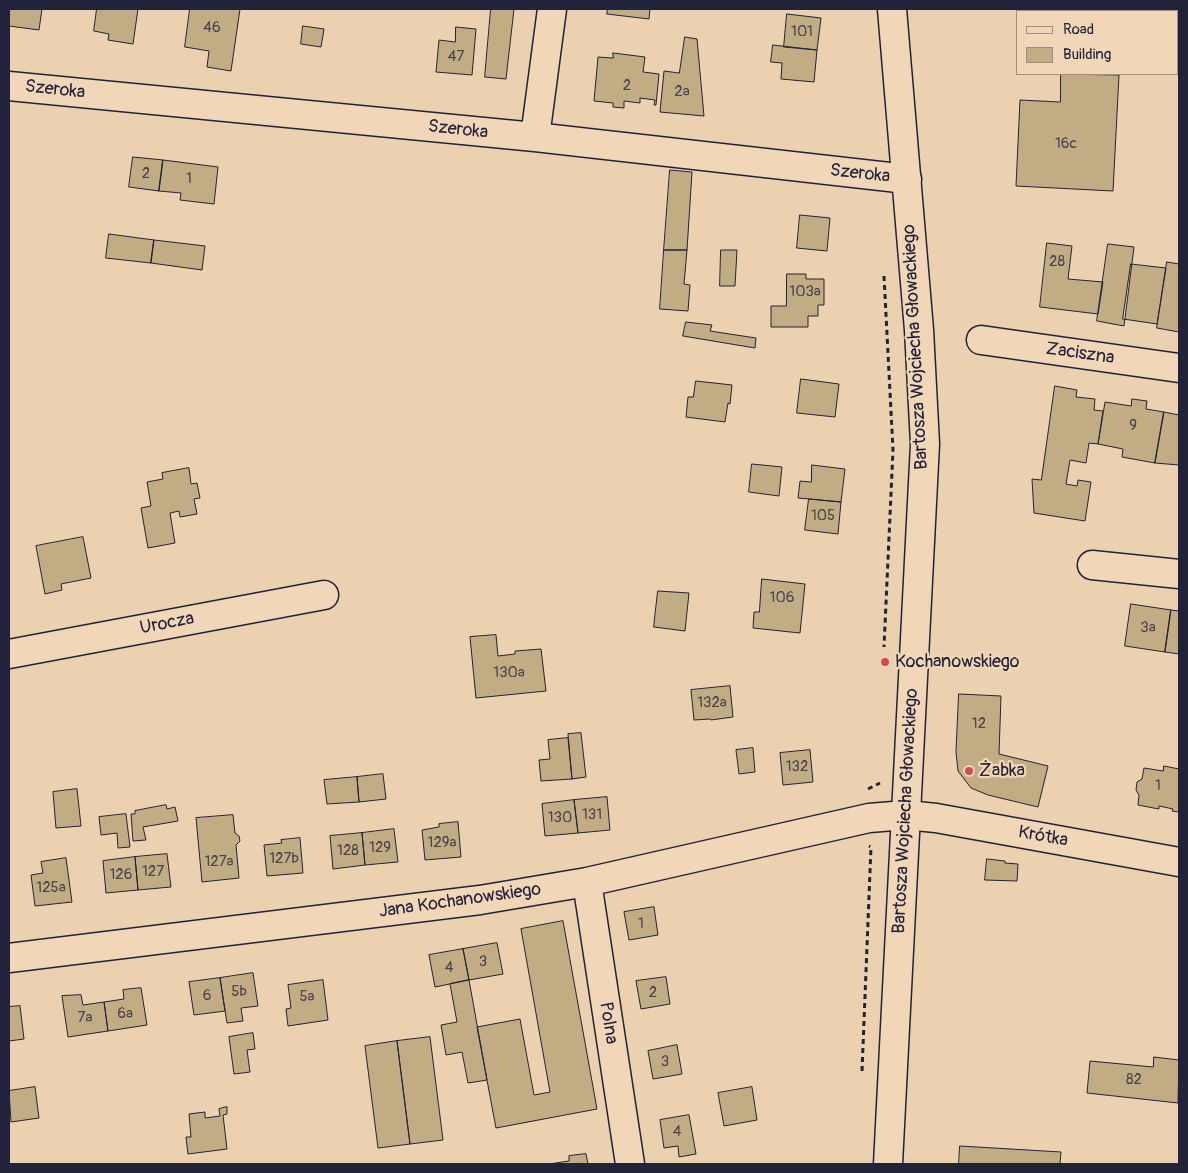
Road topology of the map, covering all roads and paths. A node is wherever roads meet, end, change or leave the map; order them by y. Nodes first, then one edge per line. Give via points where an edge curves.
1 (552, 9) edge
2 (892, 9) edge
3 (9, 86) edge
4 (535, 137) junction
5 (906, 179) junction
6 (884, 272) dead end
7 (981, 340) dead end
8 (1179, 368) edge
9 (1092, 565) dead end
10 (1179, 574) edge
11 (324, 595) dead end
12 (884, 650) dead end
13 (9, 654) edge
14 (882, 775) dead end
15 (865, 790) dead end
16 (906, 814) junction
17 (863, 844) dead end
18 (1179, 862) edge
19 (586, 882) junction
20 (9, 958) edge
21 (862, 1074) dead end
22 (630, 1164) edge
23 (888, 1164) edge

1 - 4 street
2 - 5 street, Bartosza Wojciecha Głowackiego
3 - 4 street, Szeroka
4 - 5 street, Szeroka
5 - 16 street, Bartosza Wojciecha Głowackiego via 925,444
6 - 12 path via 893,450
7 - 8 street, Zaciszna
9 - 10 street
11 - 13 street, Urocza
14 - 15 path via 881,782
16 - 18 street, Krótka
16 - 19 street, Jana Kochanowskiego via 869,818
16 - 23 street, Bartosza Wojciecha Głowackiego
17 - 21 path via 871,847
19 - 20 street, Jana Kochanowskiego via 480,900
19 - 22 street, Polna

